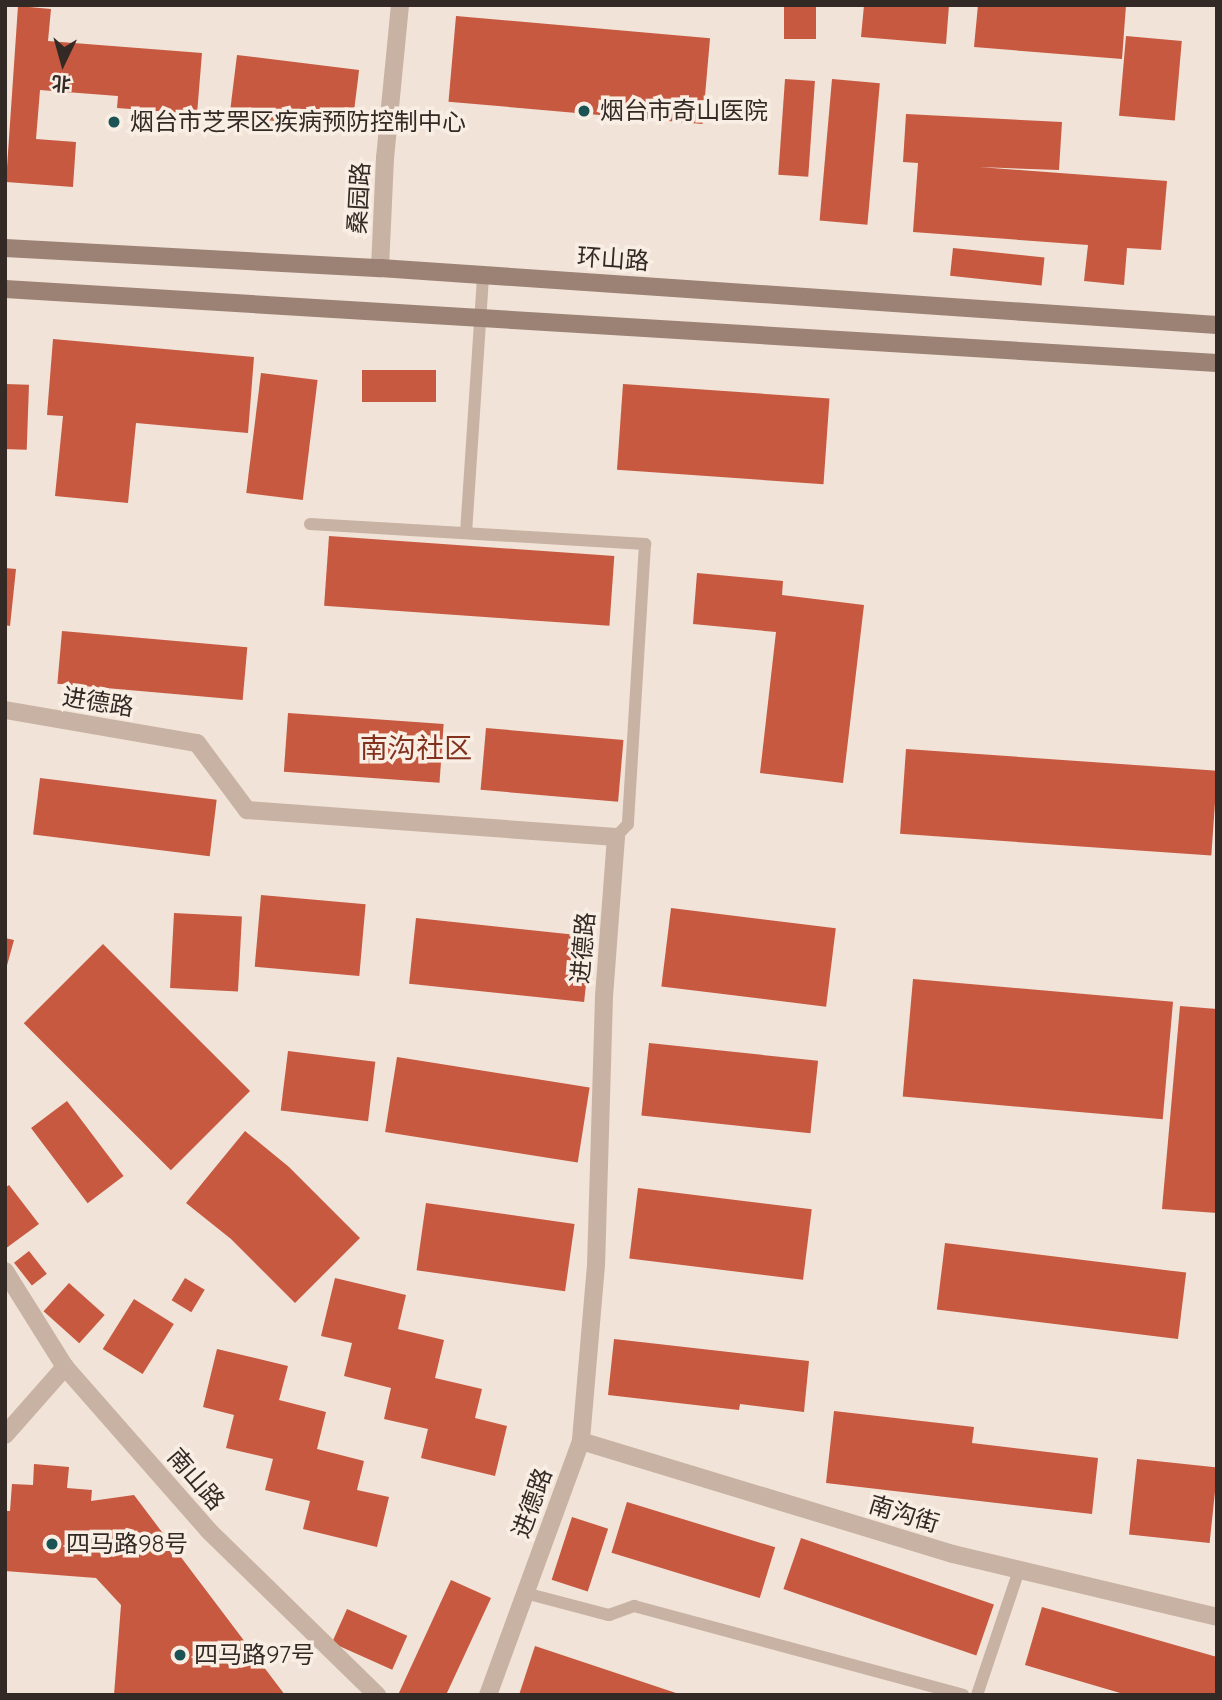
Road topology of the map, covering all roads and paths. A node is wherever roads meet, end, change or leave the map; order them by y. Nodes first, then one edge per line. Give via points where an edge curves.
1 (400, 5) edge
2 (5, 248) edge
3 (380, 268) junction
4 (483, 275) junction
5 (5, 289) edge
6 (480, 318) junction
7 (1217, 325) edge
8 (1217, 363) edge
9 (310, 524) dead end
10 (466, 533) junction
11 (5, 710) edge
12 (617, 837) junction
13 (5, 1271) edge
14 (65, 1367) junction
15 (5, 1434) edge
16 (582, 1441) junction
17 (1019, 1570) junction
18 (525, 1593) junction
19 (1217, 1617) edge
20 (377, 1695) edge
21 (488, 1695) edge
22 (963, 1695) edge
23 (977, 1695) edge

1 - 3 street, 桑园路
2 - 3 main road, 环山路
3 - 4 main road, 环山路
4 - 6 lane
4 - 7 main road, 环山路
5 - 6 main road
6 - 8 main road
6 - 10 lane
9 - 10 lane
10 - 12 lane via 645,544 628,824
11 - 12 street, 进德路 via 197,743 247,810
12 - 16 street, 进德路 via 604,997 597,1265
13 - 14 street, 南山路
14 - 15 street
14 - 20 street, 南山路 via 209,1531
16 - 17 street, 南沟街
16 - 18 street, 进德路
17 - 19 street, 南沟街
17 - 23 lane
18 - 21 street, 进德路
18 - 22 lane via 609,1615 634,1605

